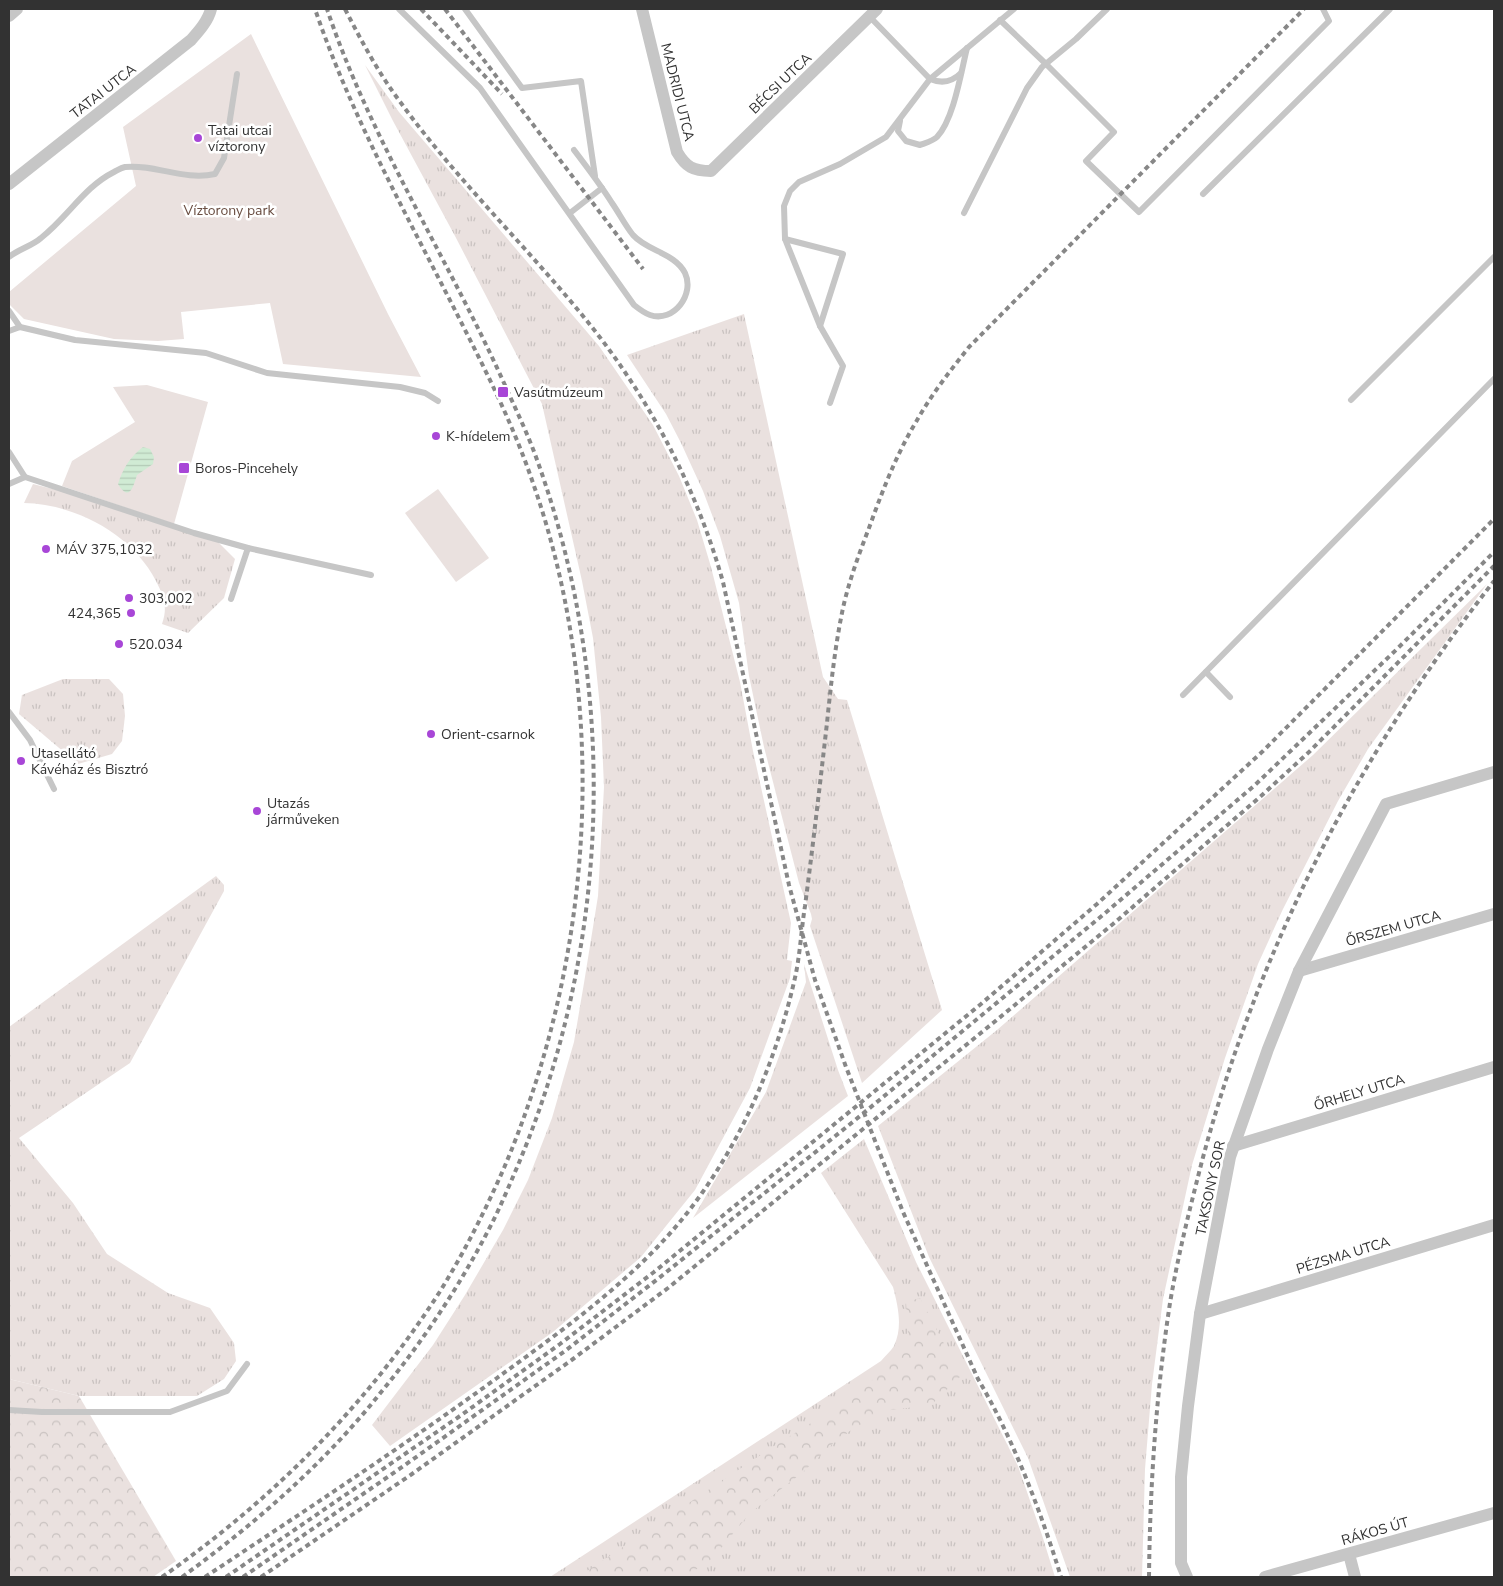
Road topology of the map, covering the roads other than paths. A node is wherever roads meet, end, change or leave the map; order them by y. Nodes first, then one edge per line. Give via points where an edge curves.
1 (17, 9) edge
2 (399, 9) edge
3 (465, 9) edge
4 (642, 9) edge
5 (1014, 9) edge
6 (1107, 9) edge
7 (1323, 9) edge
8 (1390, 9) edge
9 (210, 12) edge
10 (873, 13) edge
11 (9, 16) edge
12 (1000, 20) junction
13 (967, 48) junction
14 (1046, 64) junction
15 (961, 73) junction
16 (237, 74) dead end
17 (930, 79) junction
18 (901, 117) junction
19 (574, 150) dead end
20 (700, 171) joint
21 (595, 177) junction
22 (10, 182) edge
23 (602, 188) junction
24 (1203, 194) dead end
25 (570, 213) junction
26 (964, 213) dead end
27 (785, 239) junction
28 (9, 257) edge
29 (1494, 257) edge
30 (9, 311) edge
31 (820, 326) junction
32 (20, 327) junction
33 (9, 331) edge
34 (1494, 379) edge
35 (1351, 400) dead end
36 (438, 401) dead end
37 (830, 403) dead end
38 (9, 452) edge
39 (25, 478) junction
40 (9, 484) edge
41 (248, 548) junction
42 (371, 575) dead end
43 (231, 599) dead end
44 (1206, 672) junction
45 (1183, 695) dead end
46 (1230, 697) dead end
47 (9, 712) edge
48 (1494, 772) edge
49 (54, 789) dead end
50 (1494, 914) edge
51 (1299, 971) junction
52 (1494, 1067) edge
53 (1233, 1146) junction
54 (1494, 1225) edge
55 (1200, 1314) junction
56 (247, 1364) dead end
57 (9, 1410) edge
58 (1494, 1513) edge
59 (1349, 1554) junction
60 (1187, 1577) edge
61 (1265, 1577) edge
62 (1355, 1577) edge

1 - 11 street
2 - 25 lane via 480,88
3 - 21 lane via 522,88 581,81
4 - 20 street, MADRIDI UTCA via 677,152 684,163
5 - 12 lane
6 - 14 lane
7 - 14 lane via 1329,21 1139,212 1086,161 1114,132
8 - 24 lane
9 - 22 street, TATAI UTCA via 191,40
10 - 17 lane
10 - 20 street, BÉCSI UTCA via 711,171
12 - 13 lane
12 - 14 lane
13 - 15 lane
13 - 17 lane
14 - 26 lane via 1027,88
15 - 17 lane via 955,79 940,83
15 - 18 lane via 947,122 936,138 920,145 906,141 898,131
16 - 28 lane via 224,158 215,174 202,177 123,167 83,194 41,238
17 - 18 lane
18 - 27 lane via 886,137 840,164 799,182 790,191 784,206
19 - 21 lane
21 - 23 lane
23 - 25 lane
23 - 25 lane via 633,235 683,269 688,287 678,308 659,316 650,316 639,309
27 - 31 lane
27 - 31 lane via 843,254
29 - 35 lane
30 - 32 lane
31 - 37 lane via 843,366
32 - 33 lane
32 - 36 lane via 75,340 206,353 267,372 400,387
34 - 44 lane
38 - 39 lane
39 - 40 lane
39 - 41 lane
41 - 42 lane
41 - 43 lane
44 - 45 lane
44 - 46 lane
47 - 49 lane via 30,740
48 - 51 street, TAKSONY SOR via 1386,804
50 - 51 street, ŐRSZEM UTCA
51 - 53 street, TAKSONY SOR
52 - 53 street, ŐRHELY UTCA
53 - 55 street, TAKSONY SOR
54 - 55 street, PÉZSMA UTCA
55 - 60 street, TAKSONY SOR via 1181,1476 1182,1563
56 - 57 lane via 227,1392 170,1412
58 - 59 street, RÁKOS ÚT
59 - 61 street, RÁKOS ÚT
59 - 62 street

